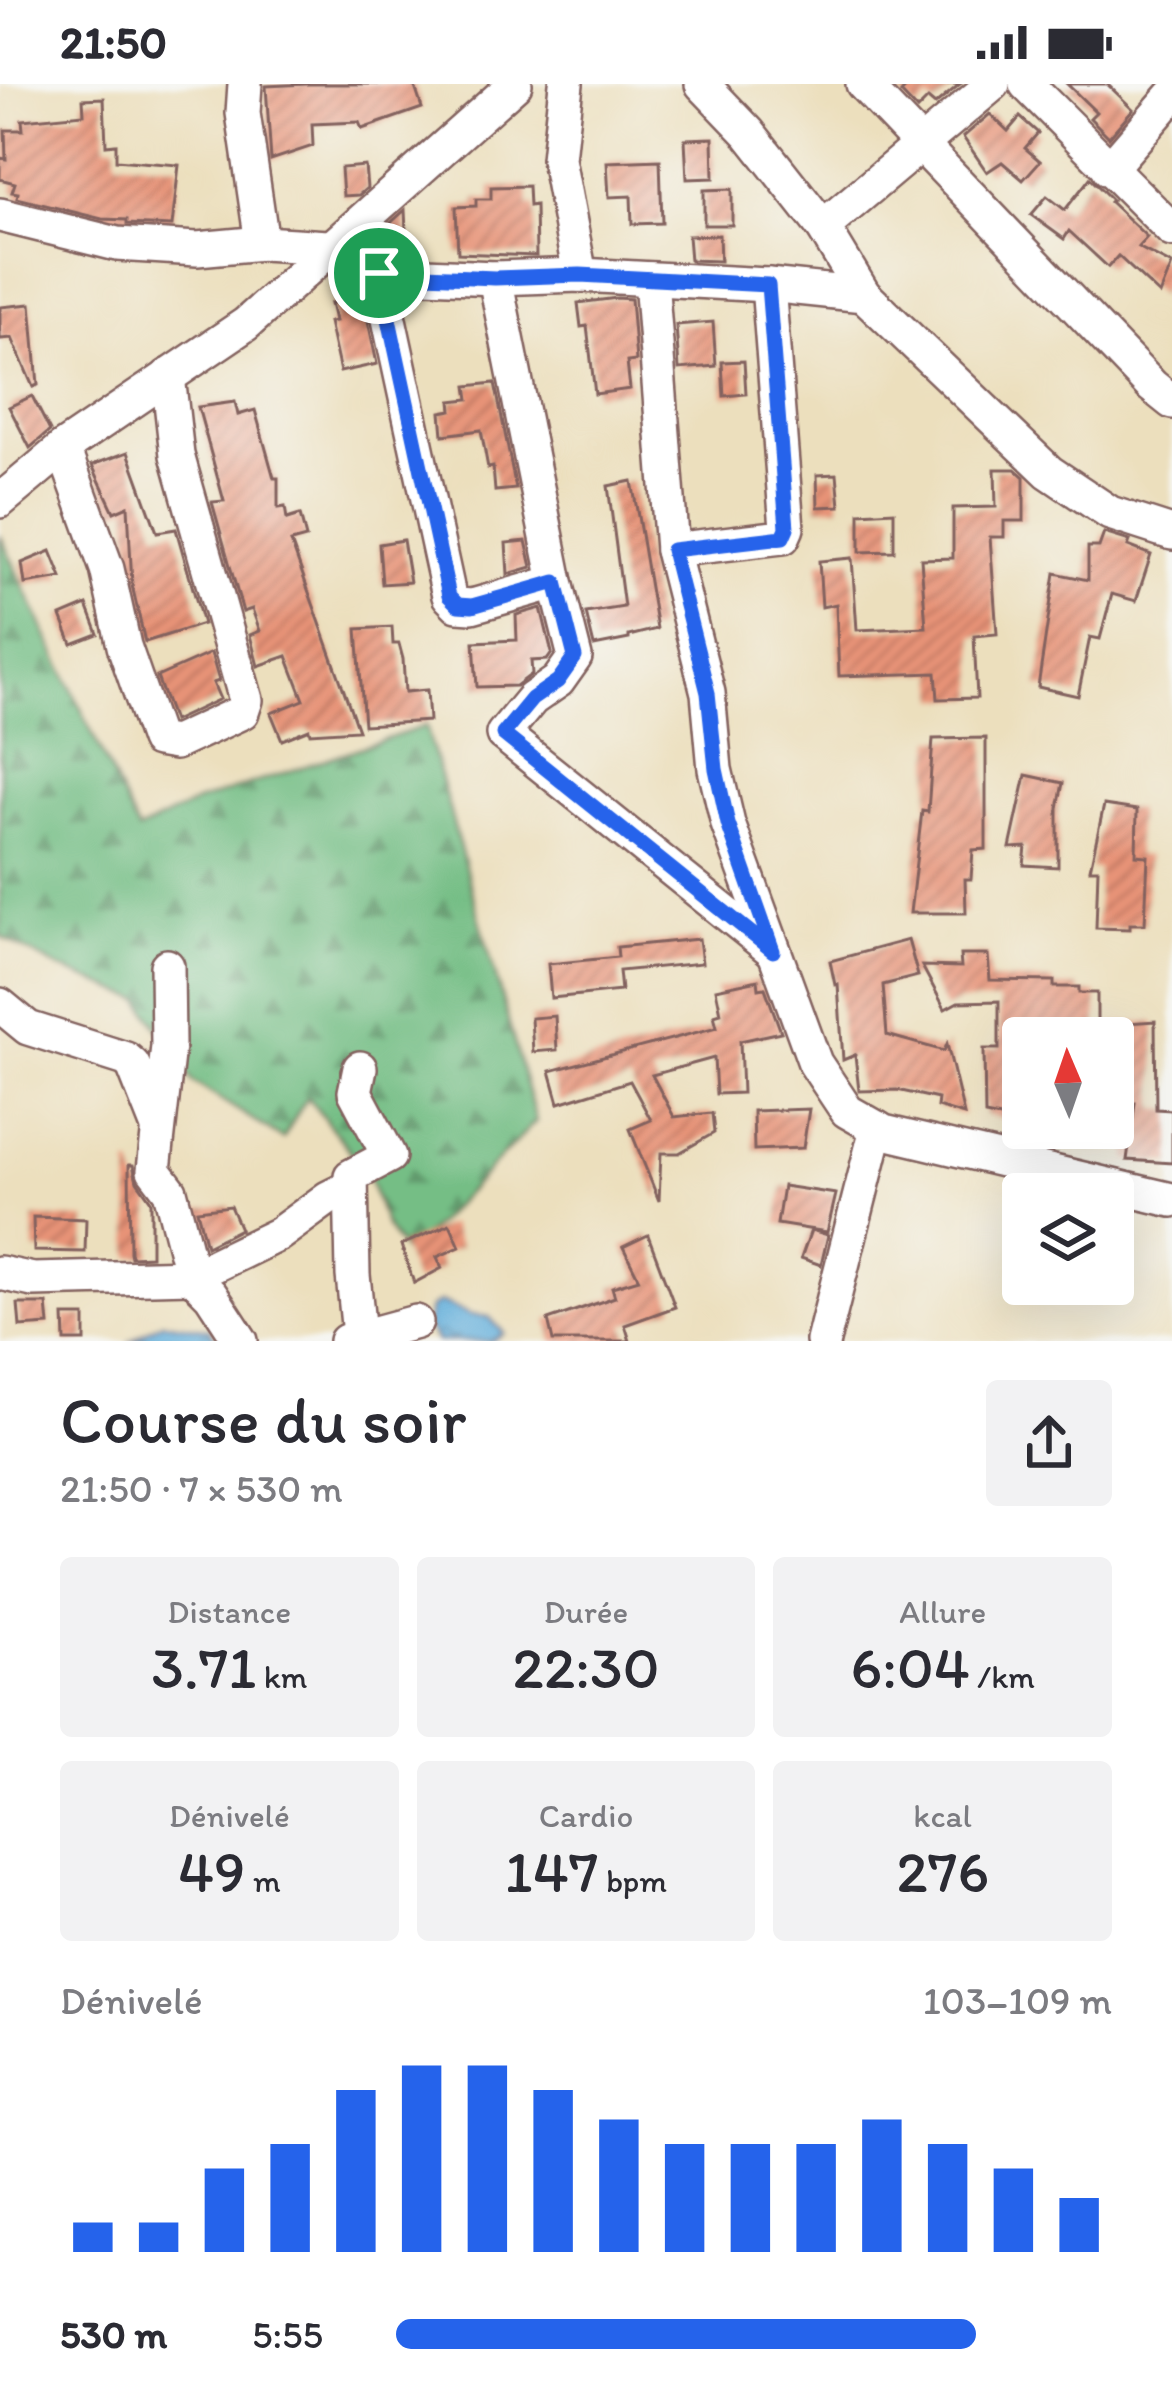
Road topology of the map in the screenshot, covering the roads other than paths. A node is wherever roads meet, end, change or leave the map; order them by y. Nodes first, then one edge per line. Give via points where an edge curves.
1 (245, 84) edge
2 (515, 84) edge
3 (566, 84) edge
4 (702, 84) edge
5 (863, 84) edge
6 (993, 84) edge
7 (1026, 84) edge
8 (1172, 96) edge
9 (921, 148) junction
10 (1109, 169) junction
11 (0, 215) edge
12 (823, 227) junction
13 (1172, 230) edge
14 (262, 243) junction
15 (328, 247) junction
16 (379, 273) junction
17 (580, 275) junction
18 (495, 278) junction
19 (651, 279) junction
20 (768, 285) junction
21 (864, 295) junction
22 (168, 376) junction
23 (1172, 402) edge
24 (63, 448) junction
25 (0, 501) edge
26 (1172, 533) edge
27 (672, 550) junction
28 (556, 582) junction
29 (773, 951) junction
30 (166, 965) dead end
31 (0, 1005) edge
32 (360, 1068) dead end
33 (878, 1128) junction
34 (158, 1130) junction
35 (350, 1187) junction
36 (1172, 1200) edge
37 (0, 1273) edge
38 (191, 1276) junction
39 (416, 1322) dead end
40 (352, 1338) edge
41 (242, 1341) edge
42 (823, 1341) edge

1 - 14 street via 242,113
2 - 15 street
3 - 17 street via 558,159
4 - 12 street
5 - 9 street
6 - 9 street
7 - 10 street
8 - 10 street
9 - 12 street
9 - 23 street
10 - 13 street
11 - 14 street via 117,244
12 - 21 street
14 - 15 street
15 - 16 street
15 - 22 street via 246,324
16 - 18 street
16 - 28 street via 449,596 472,606
17 - 18 street
17 - 19 street
18 - 28 street
19 - 20 street
19 - 27 street
20 - 21 street
20 - 27 street via 787,528 766,541
21 - 26 street via 1049,472 1110,513
22 - 24 street
22 - 24 street via 178,455 246,700 242,712 175,742 157,740
24 - 25 street
27 - 29 street via 708,693 728,824
28 - 29 street via 575,657 503,734
29 - 33 street via 833,1094
30 - 34 street
31 - 34 street via 28,1028 126,1059
32 - 35 street via 355,1092 389,1156 354,1172
33 - 36 street
33 - 42 street
34 - 38 street via 154,1170 170,1191
35 - 38 street via 279,1234
35 - 40 street
37 - 38 street via 73,1281
38 - 41 street
39 - 40 street

